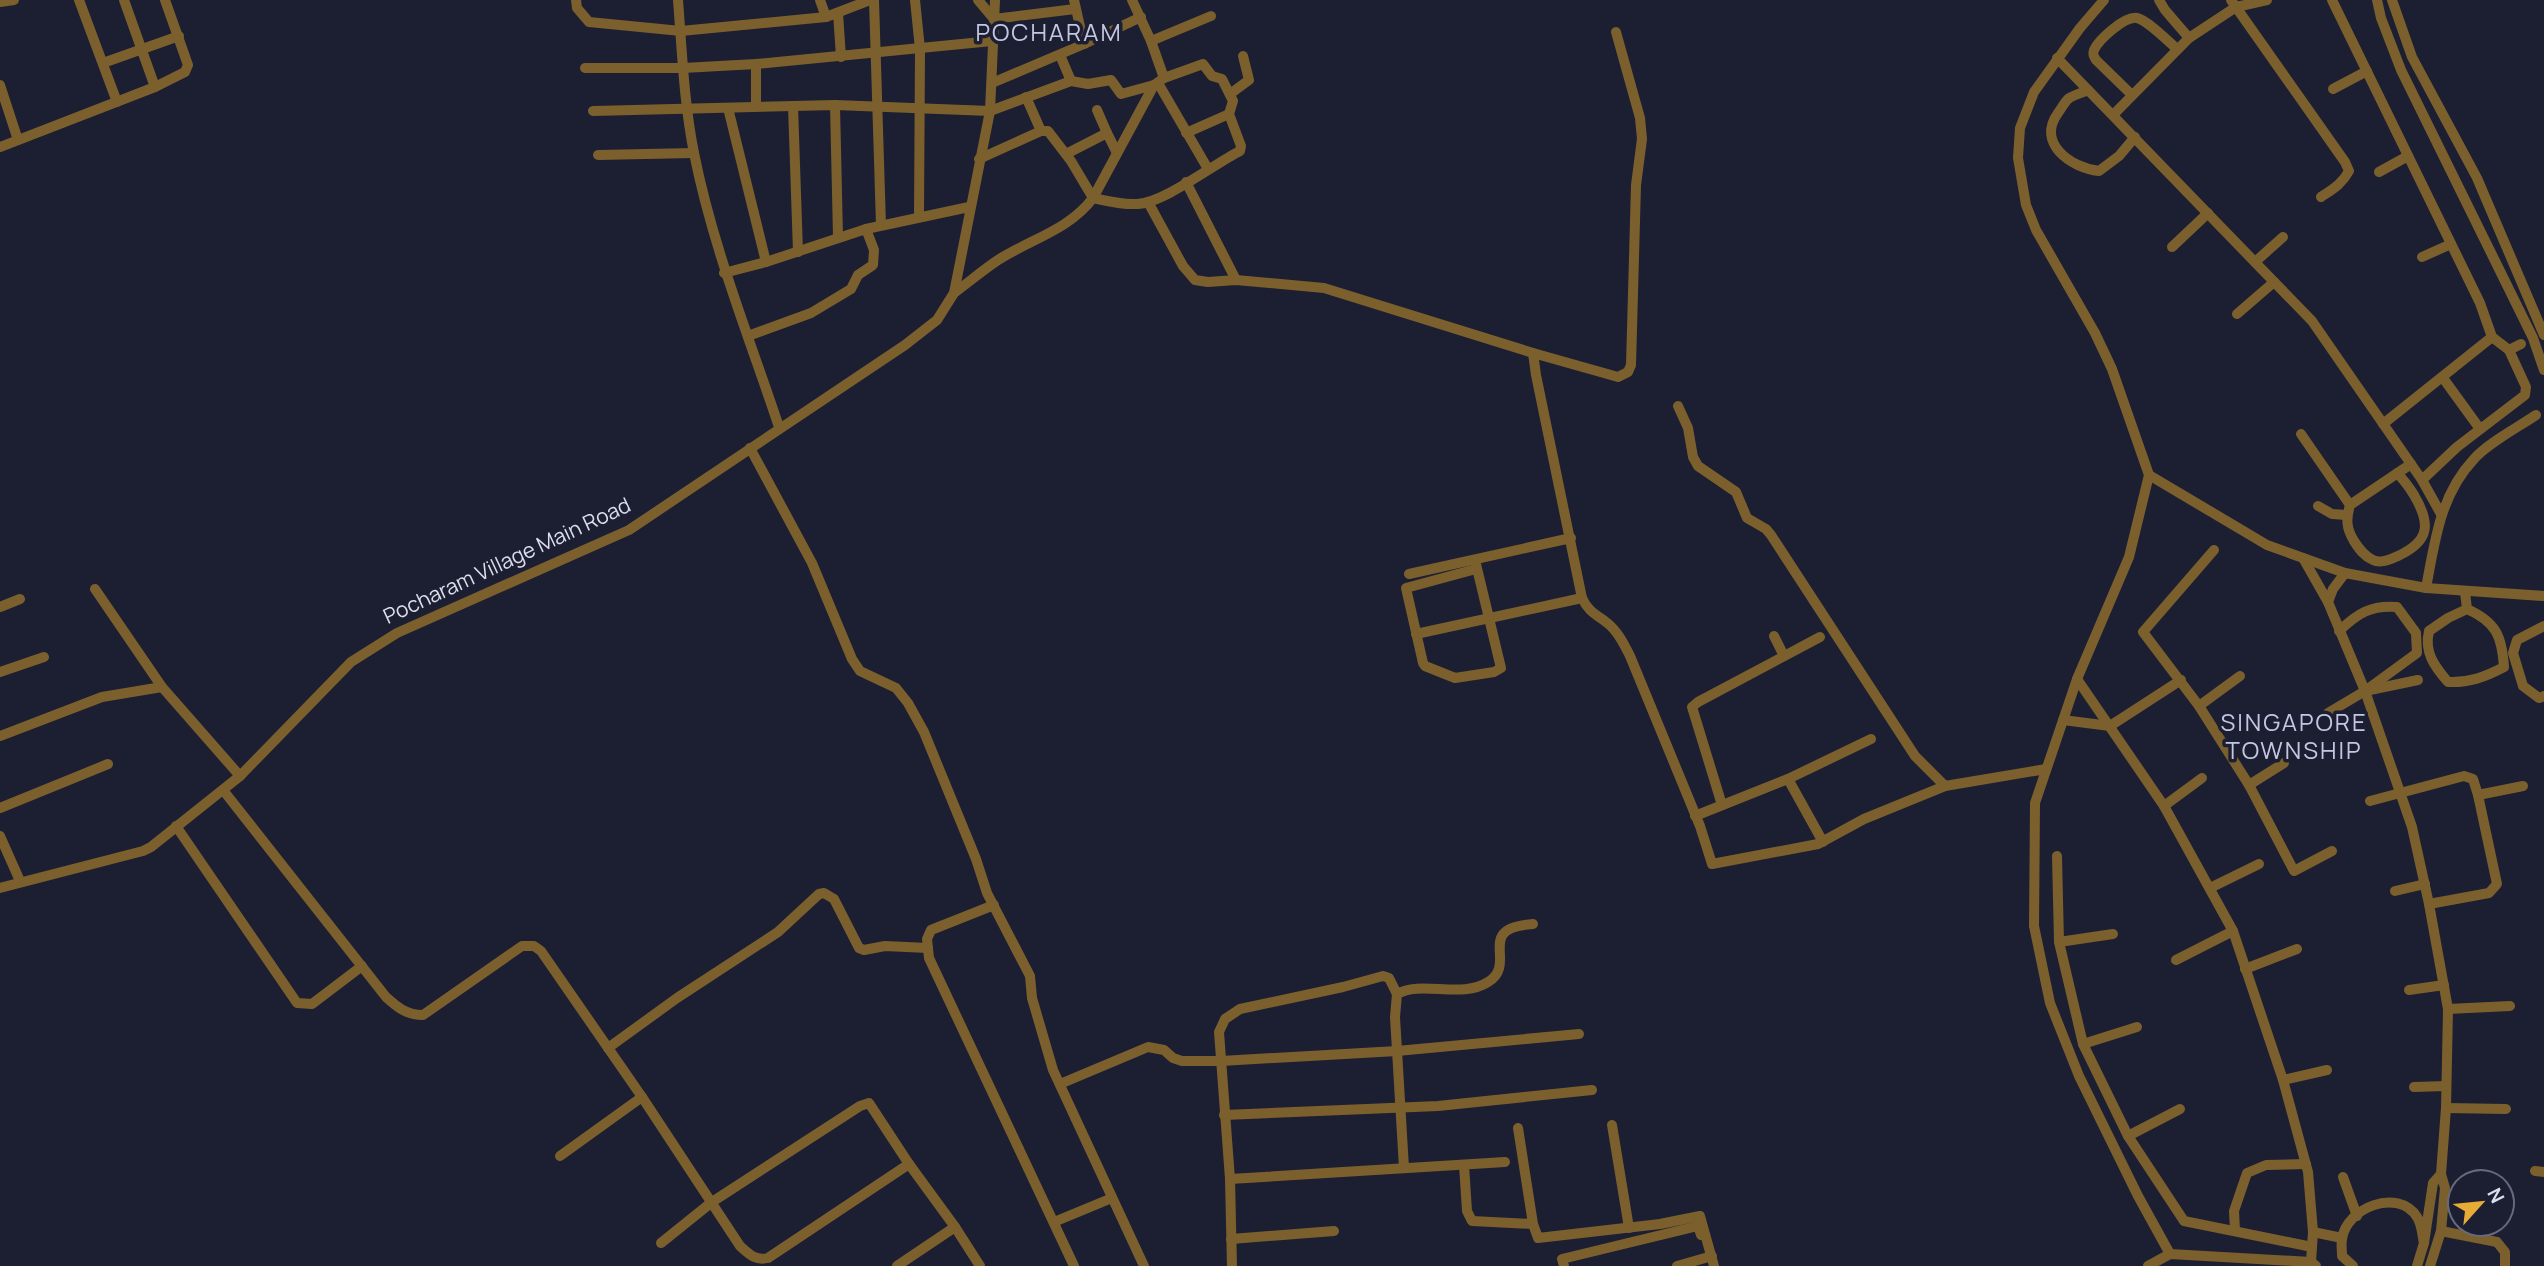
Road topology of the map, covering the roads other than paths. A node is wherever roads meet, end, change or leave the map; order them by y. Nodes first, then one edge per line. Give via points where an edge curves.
1 (14, 0) edge
2 (79, 0) edge
3 (124, 0) edge
4 (165, 0) edge
5 (576, 0) edge
6 (678, 0) edge
7 (820, 0) edge
8 (872, 0) edge
9 (915, 0) edge
10 (978, 0) edge
11 (995, 0) edge
12 (1132, 0) edge
13 (2104, 0) edge
14 (2159, 0) edge
15 (2267, 0) edge
16 (2332, 0) edge
17 (2377, 0) edge
18 (2392, 0) edge
19 (0, 2) edge
20 (2233, 3) edge
21 (1074, 4) edge
22 (838, 13) junction
23 (1211, 16) dead end
24 (826, 17) junction
25 (1141, 17) junction
26 (994, 19) junction
27 (681, 31) junction
28 (1616, 33) dead end
29 (178, 36) junction
30 (2189, 38) junction
31 (992, 41) junction
32 (1151, 41) junction
33 (1084, 44) junction
34 (141, 49) junction
35 (920, 49) junction
36 (2177, 49) junction
37 (877, 53) junction
38 (1060, 55) junction
39 (1243, 56) dead end
40 (841, 57) junction
41 (2057, 58) junction
42 (103, 63) junction
43 (756, 64) junction
44 (585, 68) dead end
45 (683, 68) junction
46 (2367, 71) junction
47 (1071, 81) junction
48 (1159, 82) junction
49 (992, 83) junction
50 (0, 85) edge
51 (155, 87) junction
52 (2333, 89) dead end
53 (2088, 90) junction
54 (1230, 94) junction
55 (2131, 94) junction
56 (1026, 97) junction
57 (3, 102) edge
58 (117, 102) junction
59 (757, 106) junction
60 (793, 106) junction
61 (835, 106) junction
62 (878, 107) junction
63 (687, 108) junction
64 (728, 108) junction
65 (920, 108) junction
66 (1097, 110) dead end
67 (593, 111) dead end
68 (990, 111) junction
69 (1229, 114) junction
70 (2113, 114) junction
71 (1041, 131) junction
72 (1186, 132) junction
73 (1107, 133) junction
74 (2135, 137) junction
75 (18, 140) junction
76 (0, 147) edge
77 (694, 153) junction
78 (1117, 153) junction
79 (598, 155) dead end
80 (1066, 155) junction
81 (2408, 156) junction
82 (979, 159) junction
83 (1208, 169) junction
84 (2379, 172) dead end
85 (1186, 182) junction
86 (2321, 197) dead end
87 (1093, 198) junction
88 (1149, 202) junction
89 (969, 206) junction
90 (2208, 213) junction
91 (919, 216) junction
92 (881, 225) junction
93 (866, 229) junction
94 (838, 237) junction
95 (2283, 237) dead end
96 (2451, 244) junction
97 (2172, 247) dead end
98 (798, 252) junction
99 (2422, 257) dead end
100 (766, 262) junction
101 (2255, 262) junction
102 (724, 273) junction
103 (1236, 280) junction
104 (2274, 282) junction
105 (954, 293) junction
106 (2237, 314) dead end
107 (2544, 335) edge
108 (748, 336) junction
109 (2493, 337) junction
110 (2521, 344) dead end
111 (2540, 344) edge
112 (2509, 350) junction
113 (1534, 353) junction
114 (2544, 370) edge
115 (2443, 378) junction
116 (1678, 406) dead end
117 (2536, 415) dead end
118 (2383, 424) junction
119 (779, 428) junction
120 (2480, 429) junction
121 (2301, 433) dead end
122 (750, 448) junction
123 (2412, 464) junction
124 (2398, 473) junction
125 (2149, 475) junction
126 (2422, 480) junction
127 (2318, 506) dead end
128 (2348, 510) junction
129 (2441, 514) junction
130 (1571, 538) junction
131 (2214, 550) dead end
132 (2303, 558) junction
133 (1475, 564) junction
134 (2345, 573) junction
135 (1409, 574) dead end
136 (2426, 588) junction
137 (95, 589) dead end
138 (2465, 592) junction
139 (2544, 596) edge
140 (1582, 598) junction
141 (20, 599) dead end
142 (2328, 602) junction
143 (0, 607) edge
144 (2468, 609) junction
145 (1489, 619) junction
146 (2544, 626) edge
147 (2339, 631) junction
148 (1416, 634) junction
149 (1774, 636) dead end
150 (1820, 637) dead end
151 (1784, 656) junction
152 (44, 657) dead end
153 (0, 672) edge
154 (2240, 676) dead end
155 (2077, 679) junction
156 (2181, 680) junction
157 (2418, 680) dead end
158 (163, 687) junction
159 (2365, 691) junction
160 (2544, 696) edge
161 (2199, 706) junction
162 (2328, 713) dead end
163 (2063, 720) junction
164 (2110, 726) junction
165 (0, 736) edge
166 (1871, 739) dead end
167 (2284, 763) dead end
168 (108, 764) dead end
169 (2046, 769) junction
170 (240, 775) junction
171 (2202, 778) dead end
172 (1788, 779) junction
173 (2249, 785) junction
174 (1945, 786) junction
175 (2523, 786) dead end
176 (223, 790) junction
177 (2400, 793) junction
178 (2478, 795) junction
179 (2370, 801) dead end
180 (1722, 806) junction
181 (2164, 806) junction
182 (0, 807) edge
183 (1695, 816) junction
184 (176, 826) junction
185 (1823, 842) junction
186 (2, 843) edge
187 (2332, 851) dead end
188 (2057, 856) dead end
189 (2259, 864) dead end
190 (20, 881) junction
191 (2425, 884) junction
192 (0, 887) edge
193 (2210, 888) junction
194 (2395, 891) dead end
195 (2429, 904) junction
196 (993, 905) junction
197 (1533, 924) dead end
198 (2233, 931) junction
199 (2113, 934) dead end
200 (2059, 942) junction
201 (928, 948) junction
202 (2297, 949) dead end
203 (2176, 960) dead end
204 (362, 966) junction
205 (2245, 969) junction
206 (2444, 985) junction
207 (2409, 990) dead end
208 (1398, 994) junction
209 (2510, 1006) dead end
210 (2448, 1009) junction
211 (2137, 1027) dead end
212 (1579, 1034) dead end
213 (2083, 1044) junction
214 (608, 1048) junction
215 (1397, 1051) junction
216 (1221, 1062) junction
217 (2327, 1070) dead end
218 (2283, 1080) junction
219 (1060, 1084) junction
220 (2446, 1086) junction
221 (2414, 1087) dead end
222 (1592, 1090) dead end
223 (642, 1097) junction
224 (1401, 1107) junction
225 (2446, 1108) junction
226 (2180, 1109) dead end
227 (2506, 1109) dead end
228 (1224, 1115) junction
229 (1612, 1125) dead end
230 (1518, 1128) dead end
231 (2128, 1136) junction
232 (560, 1156) dead end
233 (1506, 1162) dead end
234 (909, 1164) junction
235 (2306, 1164) junction
236 (1464, 1165) junction
237 (1404, 1168) junction
238 (2441, 1174) junction
239 (2343, 1177) dead end
240 (1230, 1179) junction
241 (1112, 1198) junction
242 (712, 1202) junction
243 (2357, 1216) junction
244 (1054, 1222) junction
245 (1533, 1224) junction
246 (955, 1227) junction
247 (1629, 1228) junction
248 (1334, 1231) dead end
249 (2235, 1231) junction
250 (2441, 1231) junction
251 (2313, 1232) junction
252 (2342, 1238) junction
253 (1231, 1239) junction
254 (661, 1242) dead end
255 (2424, 1243) junction
256 (2312, 1247) junction
257 (2170, 1254) junction
258 (1711, 1260) edge
259 (2314, 1264) edge
260 (897, 1266) edge
261 (980, 1266) edge
262 (1074, 1266) edge
263 (1143, 1266) edge
264 (1232, 1266) edge
265 (1564, 1266) edge
266 (1677, 1266) edge
267 (2148, 1266) edge
268 (2163, 1266) edge
269 (2353, 1266) edge
270 (2417, 1266) edge
271 (2430, 1266) edge
272 (2505, 1266) edge

1 - 19 street
2 - 42 street
3 - 34 street
4 - 29 street
5 - 27 street via 589,22
6 - 27 street
7 - 24 street
8 - 22 street
8 - 37 street
9 - 35 street
10 - 26 street
11 - 26 street, Pocharam Village Main Road
12 - 25 street
13 - 41 street
14 - 30 street
15 - 20 street
16 - 46 street
17 - 111 street via 2401,70
18 - 107 street via 2412,57 2477,178
20 - 30 street
20 - 86 street via 2345,162 2349,171 2345,178
21 - 26 street
21 - 33 street
22 - 24 street
22 - 40 street
23 - 32 street
24 - 27 street
25 - 32 street
25 - 33 street
26 - 31 street, Pocharam Village Main Road
27 - 45 street
28 - 113 street via 1642,139 1636,185 1631,365 1618,377
29 - 34 street
29 - 51 street via 187,68 181,76
30 - 36 street
31 - 35 street
31 - 49 street, Pocharam Village Main Road
32 - 48 street
33 - 38 street
34 - 42 street
34 - 51 street
35 - 37 street
35 - 65 street
36 - 55 street
36 - 55 street via 2140,19 2117,25 2093,55
37 - 40 street
37 - 62 street
38 - 47 street
38 - 49 street
39 - 54 street via 1249,80
40 - 43 street
41 - 53 street
41 - 125 street via 2034,92 2020,128 2022,187 2036,230 2112,369
42 - 58 street
43 - 45 street
43 - 59 street
44 - 45 street
45 - 63 street
46 - 52 street
46 - 81 street
47 - 48 street via 1111,80 1121,94
47 - 56 street
48 - 54 street via 1203,64 1212,76 1222,79
48 - 72 street
48 - 78 street
49 - 68 street, Pocharam Village Main Road
50 - 57 street
51 - 58 street
53 - 70 street
53 - 74 street via 2068,100 2055,117 2050,135 2055,148 2074,163 2099,172
54 - 69 street via 1233,105
55 - 70 street
56 - 68 street
56 - 71 street
57 - 75 street
58 - 75 street
59 - 60 street
59 - 64 street
60 - 61 street
60 - 98 street
61 - 62 street
61 - 94 street
62 - 65 street
62 - 92 street
63 - 64 street
63 - 67 street
63 - 77 street
64 - 100 street
65 - 68 street
65 - 91 street
66 - 73 street
68 - 82 street, Pocharam Village Main Road
69 - 72 street
69 - 83 street via 1240,150
70 - 74 street
71 - 80 street via 1048,131
71 - 82 street
72 - 83 street
73 - 78 street
73 - 80 street
74 - 90 street
75 - 76 street
77 - 79 street
77 - 102 street
78 - 87 street
80 - 87 street
81 - 84 street
81 - 96 street
82 - 89 street, Pocharam Village Main Road
83 - 85 street
85 - 88 street
85 - 103 street
87 - 88 street
87 - 105 street via 1065,225 997,261
88 - 103 street via 1195,280
89 - 91 street
89 - 105 street, Pocharam Village Main Road
90 - 97 street
90 - 101 street
91 - 92 street
92 - 93 street
93 - 94 street
93 - 108 street via 874,250 873,265 858,275 851,289 793,321
94 - 98 street
95 - 101 street
96 - 99 street
96 - 109 street
98 - 100 street
100 - 102 street
101 - 104 street
102 - 108 street
103 - 113 street via 1324,288
104 - 106 street
104 - 118 street via 2312,321
105 - 119 street, Pocharam Village Main Road via 937,320 905,345
108 - 119 street
109 - 112 street
109 - 115 street
110 - 112 street
111 - 114 street
112 - 120 street via 2526,391
113 - 130 street
115 - 118 street
115 - 120 street
116 - 174 street via 1698,466 1736,492 1747,518 1772,535 1915,757
117 - 129 street via 2475,457 2452,486
118 - 123 street
119 - 122 street, Pocharam Village Main Road
120 - 126 street
121 - 128 street
122 - 170 street, Pocharam Village Main Road via 629,530 397,633 367,651 331,680
122 - 196 street via 806,553 852,659 860,671 895,688 916,717
123 - 124 street
123 - 126 street
124 - 128 street
124 - 128 street via 2426,523 2423,538 2412,549 2375,562 2361,552 2347,530
125 - 132 street via 2267,545
125 - 155 street via 2129,557
126 - 129 street
127 - 128 street via 2332,514
129 - 136 street
130 - 133 street
130 - 140 street
131 - 156 street via 2143,632
132 - 134 street
132 - 142 street
133 - 135 street
133 - 145 street
133 - 148 street via 1407,586
134 - 136 street
134 - 142 street
136 - 138 street
137 - 158 street
138 - 139 street
138 - 144 street
140 - 145 street
140 - 183 street via 1593,615 1608,623 1630,656
141 - 143 street
142 - 147 street
144 - 144 street via 2429,631 2426,643 2433,665 2448,682 2476,680 2504,667 2497,631 2487,619
145 - 148 street
145 - 148 street via 1500,668 1494,672 1455,678 1425,666
146 - 160 street via 2517,640 2513,653 2523,686 2539,698
147 - 159 street
147 - 159 street via 2379,606 2397,607 2416,633 2417,653
149 - 151 street
150 - 151 street
151 - 180 street via 1692,707
152 - 153 street
154 - 161 street
155 - 163 street
155 - 164 street
156 - 161 street
156 - 164 street
157 - 159 street
158 - 165 street via 102,696
158 - 170 street
159 - 162 street
159 - 177 street
161 - 173 street
163 - 164 street
163 - 169 street
164 - 181 street
166 - 172 street
167 - 173 street
168 - 182 street
169 - 174 street
169 - 257 street via 2035,803 2034,926 2050,1003 2078,1076
170 - 176 street, Pocharam Village Main Road
171 - 181 street
172 - 180 street
172 - 185 street
173 - 187 street via 2294,871
174 - 185 street via 1864,819
175 - 178 street
176 - 184 street, Pocharam Village Main Road
176 - 204 street
177 - 178 street via 2469,776
177 - 179 street
177 - 191 street
178 - 195 street via 2497,884 2489,893
180 - 183 street
181 - 193 street
183 - 185 street via 1712,864
184 - 190 street, Pocharam Village Main Road via 143,851
184 - 204 street via 297,1003 312,1004
186 - 190 street
188 - 200 street
189 - 193 street
190 - 192 street, Pocharam Village Main Road
191 - 194 street
191 - 195 street
193 - 198 street
195 - 206 street
196 - 201 street via 931,930
196 - 219 street via 1030,976 1042,1035
197 - 208 street via 1504,931 1500,964 1484,985
198 - 203 street
198 - 205 street
199 - 200 street
200 - 213 street
201 - 214 street via 859,948 834,899 819,894 778,932
201 - 244 street via 947,998
202 - 205 street
204 - 214 street via 401,1010 423,1015 522,946 534,946
205 - 218 street
206 - 207 street
206 - 210 street
208 - 215 street
208 - 216 street via 1383,976 1240,1009 1221,1024
209 - 210 street
210 - 220 street
211 - 213 street
212 - 215 street
213 - 231 street
214 - 223 street
215 - 216 street
215 - 224 street
216 - 219 street via 1182,1061 1148,1047
216 - 228 street
217 - 218 street
218 - 235 street
219 - 241 street
220 - 221 street
220 - 225 street
222 - 224 street
223 - 232 street
223 - 242 street
224 - 228 street
224 - 237 street
225 - 227 street
225 - 238 street
226 - 231 street
228 - 240 street
229 - 247 street
230 - 245 street
231 - 249 street via 2184,1221
233 - 236 street
234 - 242 street via 759,1260 740,1246
234 - 242 street via 872,1105 864,1103
234 - 246 street
235 - 249 street via 2266,1165 2247,1173 2234,1211
235 - 251 street
236 - 237 street
236 - 245 street via 1467,1211 1472,1221
237 - 240 street
238 - 250 street via 2445,1188
238 - 255 street via 2433,1183
239 - 243 street
240 - 253 street
241 - 244 street
241 - 263 street
242 - 254 street
243 - 252 street
243 - 255 street via 2377,1204 2392,1201 2405,1205 2417,1217
244 - 262 street
245 - 247 street via 1541,1240
246 - 260 street
246 - 261 street
247 - 258 street via 1700,1216
248 - 253 street
249 - 256 street
250 - 271 street
250 - 272 street via 2497,1242 2505,1252
251 - 252 street
251 - 256 street
252 - 269 street via 2342,1256
253 - 264 street
255 - 270 street
256 - 259 street
257 - 259 street
257 - 267 street
257 - 268 street
258 - 265 street via 1698,1226 1562,1259
258 - 266 street

